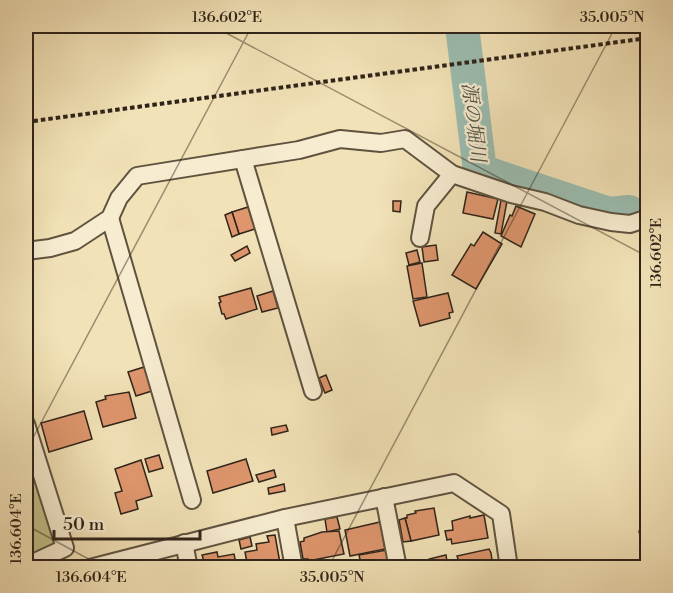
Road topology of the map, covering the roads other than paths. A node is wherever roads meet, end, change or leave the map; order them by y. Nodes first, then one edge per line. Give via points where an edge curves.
1 (243, 159) junction
2 (452, 174) junction
3 (110, 218) junction
4 (648, 218) edge
5 (420, 237) dead end
6 (26, 251) edge
7 (313, 391) dead end
8 (26, 424) edge
9 (384, 497) junction
10 (192, 500) dead end
11 (285, 518) junction
12 (184, 543) junction
13 (26, 566) edge
14 (90, 567) edge
15 (189, 567) edge
16 (294, 567) edge
17 (398, 567) edge
18 (509, 567) edge

1 - 2 street via 340,140 381,143 405,139
1 - 3 street via 137,176 119,198
1 - 7 street
2 - 4 street via 579,215 630,224
2 - 5 street via 426,206
3 - 6 street via 75,241
3 - 10 street
8 - 13 street via 65,548
9 - 11 street
9 - 17 street
9 - 18 street via 454,483 501,514
11 - 12 street
11 - 16 street
12 - 14 street
12 - 15 street

